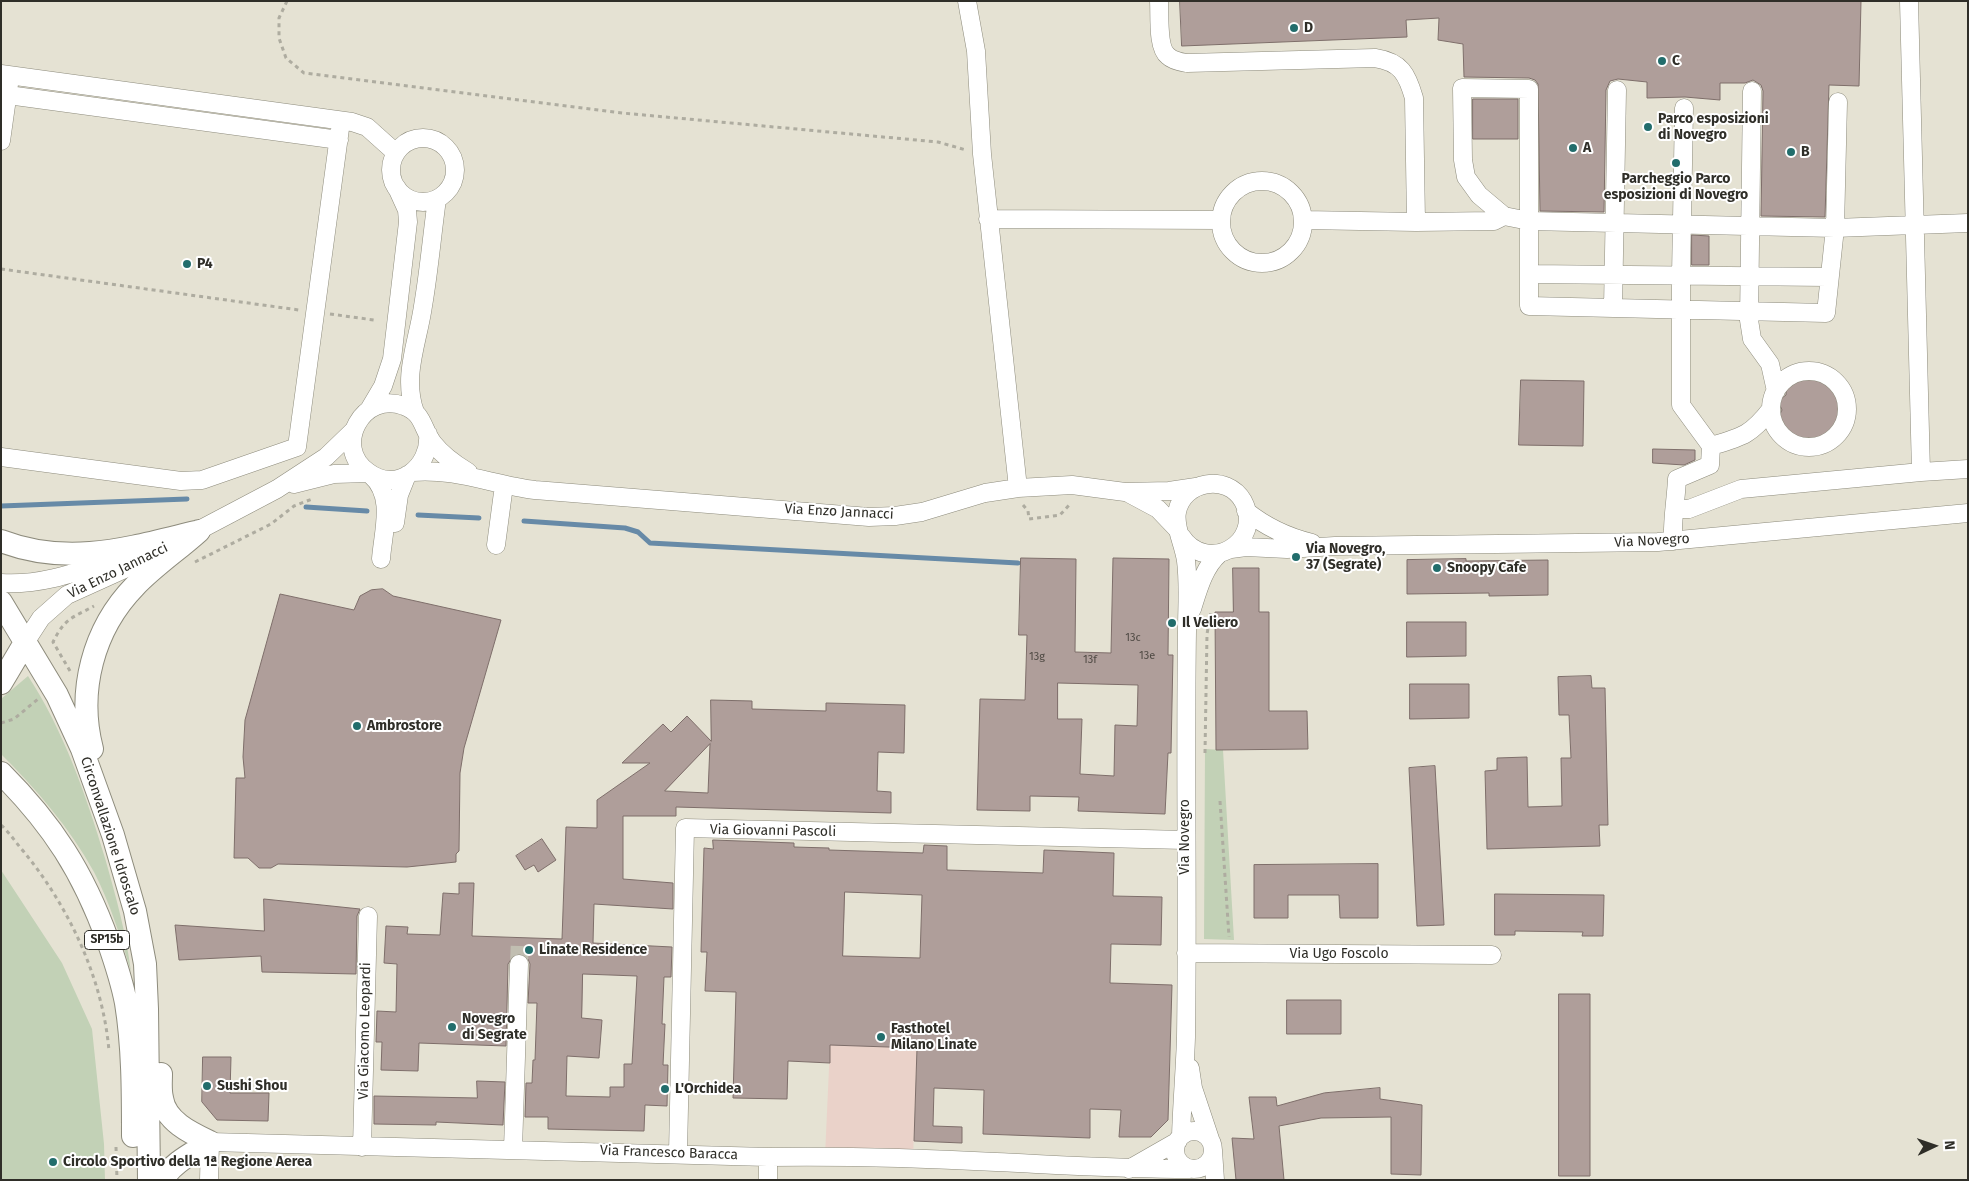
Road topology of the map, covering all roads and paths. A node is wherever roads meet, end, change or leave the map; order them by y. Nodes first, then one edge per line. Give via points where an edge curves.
1 (287, 1) edge
2 (967, 1) edge
3 (1159, 1) edge
4 (1909, 1) edge
5 (6, 75) edge
6 (1617, 90) dead end
7 (1752, 91) dead end
8 (8, 95) junction
9 (1838, 102) dead end
10 (1684, 108) dead end
11 (342, 120) junction
12 (339, 140) junction
13 (1, 141) edge
14 (396, 153) junction
15 (982, 154) junction
16 (397, 188) junction
17 (437, 199) junction
18 (1504, 216) junction
19 (988, 219) junction
20 (1221, 220) junction
21 (1304, 220) junction
22 (1529, 221) junction
23 (1416, 222) junction
24 (1614, 223) junction
25 (1968, 223) edge
26 (1682, 225) junction
27 (1749, 226) junction
28 (1915, 226) junction
29 (1835, 228) junction
30 (1, 269) edge
31 (1529, 274) junction
32 (1614, 275) junction
33 (1680, 276) junction
34 (1748, 276) junction
35 (1828, 277) junction
36 (1613, 308) junction
37 (1680, 309) junction
38 (1749, 310) junction
39 (316, 312) junction
40 (374, 320) dead end
41 (1776, 391) junction
42 (370, 408) junction
43 (1771, 409) junction
44 (415, 412) junction
45 (353, 431) junction
46 (428, 434) junction
47 (1711, 446) junction
48 (1, 458) edge
49 (1968, 469) edge
50 (1921, 472) junction
51 (370, 474) junction
52 (410, 474) junction
53 (480, 479) junction
54 (504, 485) junction
55 (1196, 487) junction
56 (277, 489) junction
57 (1125, 492) junction
58 (1016, 496) junction
59 (317, 497) dead end
60 (1079, 502) dead end
61 (1675, 509) junction
62 (1246, 511) junction
63 (1968, 512) edge
64 (199, 531) junction
65 (1180, 533) junction
66 (1, 541) edge
67 (1673, 541) junction
68 (496, 545) dead end
69 (1335, 546) junction
70 (1224, 552) junction
71 (192, 564) dead end
72 (1, 583) edge
73 (1, 602) edge
74 (102, 602) dead end
75 (1212, 605) dead end
76 (1187, 634) junction
77 (26, 641) junction
78 (70, 671) dead end
79 (1, 682) edge
80 (42, 695) dead end
81 (1, 723) edge
82 (1205, 761) dead end
83 (1, 773) edge
84 (10, 784) edge
85 (1220, 801) dead end
86 (1, 825) edge
87 (113, 835) junction
88 (1185, 840) junction
89 (368, 916) dead end
90 (1186, 953) junction
91 (1230, 953) junction
92 (1492, 955) dead end
93 (145, 964) junction
94 (519, 964) tunnel mouth
95 (1186, 1041) junction
96 (110, 1055) dead end
97 (1179, 1138) junction
98 (116, 1142) dead end
99 (210, 1142) junction
100 (1212, 1146) junction
101 (362, 1147) junction
102 (513, 1150) junction
103 (678, 1153) junction
104 (768, 1156) junction
105 (1128, 1169) junction
106 (1196, 1173) edge
107 (117, 1180) edge
108 (134, 1180) edge
109 (149, 1180) edge
110 (164, 1180) edge
111 (210, 1180) edge
112 (768, 1180) edge
113 (1215, 1180) edge

1 - 15 path via 279,18 279,38 286,58 304,73 622,113 938,142
2 - 15 street via 976,51
3 - 23 street via 1161,49 1177,61 1375,58 1389,60 1400,68 1414,98
4 - 28 street
5 - 8 street
5 - 11 street
6 - 24 street
7 - 27 street
8 - 12 street
8 - 13 street
9 - 29 street
10 - 26 street
11 - 12 street
11 - 14 street via 367,127
12 - 39 street
14 - 16 street via 391,171
14 - 17 street via 406,143 423,138 436,140 447,148 455,165 454,178 448,190
15 - 19 street
16 - 17 street via 415,201
16 - 42 street, Via Enzo Jannacci via 408,222 392,359 383,386
17 - 44 street, Via Enzo Jannacci via 423,308 410,368 410,394
18 - 22 street
18 - 22 street via 1479,196 1466,177 1462,88 1529,89
18 - 23 street via 1494,221
19 - 20 street
19 - 58 street
20 - 21 street via 1224,207 1242,186 1255,181 1269,181 1293,195
20 - 21 street via 1229,245 1244,258 1262,263 1276,261 1296,245
21 - 23 street
22 - 24 street
22 - 31 street
24 - 26 street
24 - 32 street
25 - 28 street
26 - 27 street
26 - 33 street
27 - 29 street
27 - 34 street
28 - 29 street
28 - 50 street
29 - 35 street
30 - 39 path
31 - 32 street
31 - 36 street via 1529,306
32 - 33 street
32 - 36 street
33 - 34 street
33 - 37 street
34 - 35 street
34 - 38 street
35 - 38 street via 1826,313
36 - 37 street
37 - 38 street
37 - 47 street via 1681,406
38 - 41 street via 1752,339 1770,364
39 - 40 path
39 - 48 street via 297,447 202,480 181,481
41 - 43 street
41 - 43 street via 1794,374 1820,372 1840,387 1848,411 1837,435 1814,447 1802,446 1780,433
42 - 44 street via 392,403
42 - 45 street, Via Enzo Jannacci via 358,419
43 - 47 street via 1758,426 1741,437
44 - 46 street, Via Enzo Jannacci
45 - 51 street via 355,457
45 - 56 street, Via Enzo Jannacci via 326,457
46 - 52 street via 424,458
46 - 53 street, Via Enzo Jannacci via 446,456
47 - 61 street via 1710,465 1677,479
49 - 50 street
50 - 61 street via 1741,489 1689,508
51 - 52 street, Via Enzo Jannacci via 389,480
51 - 52 street via 382,486 386,499 386,559 397,502
51 - 56 street, Via Enzo Jannacci via 344,472
52 - 53 street, Via Enzo Jannacci via 437,471
53 - 54 street, Via Enzo Jannacci
54 - 58 street, Via Enzo Jannacci via 869,517 922,512 985,493
54 - 68 street
55 - 57 street, Via Enzo Jannacci
55 - 62 street, Via Novegro via 1212,483 1227,487 1241,498
55 - 65 street, Via Novegro via 1184,497 1179,507 1176,521
56 - 64 street, Via Enzo Jannacci
57 - 58 street, Via Enzo Jannacci via 1072,485
57 - 65 street via 1154,506
58 - 60 path via 1028,511 1029,519 1060,515 1067,505
59 - 71 path via 294,506 271,524
61 - 67 street
62 - 69 street, Via Novegro via 1287,535
62 - 70 street, Via Novegro via 1246,530 1241,540
63 - 67 street, Via Novegro
64 - 66 main road via 89,554 46,553
64 - 72 street, Via Enzo Jannacci via 56,578
64 - 77 street, Via Enzo Jannacci via 67,595 41,618
64 - 87 main road via 125,597 104,630 92,662 86,695 88,729
65 - 70 street, Via Novegro via 1198,552
65 - 76 street, Via Novegro via 1188,580
67 - 69 street, Via Novegro
69 - 70 street, Via Novegro via 1246,547
70 - 76 street, Via Novegro via 1213,559 1200,584
73 - 77 main road, Circonvallazione Idroscalo / SP15b
74 - 78 path via 67,620 53,642
75 - 82 path via 1207,634
76 - 88 street, Via Novegro
77 - 79 main road
77 - 87 main road, Circonvallazione Idroscalo / SP15b via 71,723
80 - 81 path via 19,715
83 - 84 main road, SP15b
84 - 108 main road, SP15b via 52,831 82,877 119,976 129,1033
85 - 91 path
86 - 96 path via 52,890 72,925 91,972 107,1026
87 - 93 main road, Circonvallazione Idroscalo / SP15b via 135,911
88 - 90 street, Via Novegro
88 - 103 street, Via Giovanni Pascoli via 685,828
89 - 101 street, Via Giacomo Leopardi
90 - 91 street, Via Ugo Foscolo
90 - 95 street, Via Novegro
91 - 92 street, Via Ugo Foscolo
93 - 99 main road via 158,1014 162,1099 169,1113 187,1131
93 - 109 main road, Circonvallazione Idroscalo / SP15b
94 - 102 street
95 - 97 street, Via Novegro
95 - 100 street, Via Novegro via 1193,1088
97 - 100 street via 1198,1131 1206,1135
97 - 105 street
97 - 106 street via 1176,1157
98 - 107 path
99 - 101 street, Via Francesco Baracca
99 - 110 main road via 182,1161
99 - 111 street
100 - 106 street via 1209,1162
100 - 113 street, Via Novegro
101 - 102 street, Via Francesco Baracca
102 - 103 street, Via Francesco Baracca
103 - 104 street, Via Francesco Baracca
104 - 105 street, Via Francesco Baracca via 963,1160
104 - 112 street
105 - 106 street, Via Francesco Baracca

